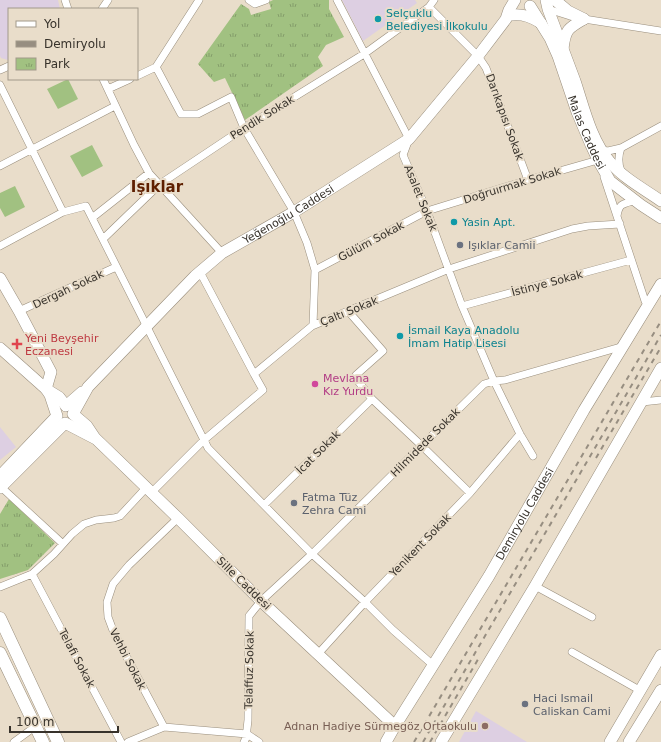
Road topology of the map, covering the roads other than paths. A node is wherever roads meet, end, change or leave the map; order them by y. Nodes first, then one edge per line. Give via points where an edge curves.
1 (199, 0) edge
2 (249, 0) edge
3 (266, 0) edge
4 (337, 0) edge
5 (434, 0) edge
6 (515, 0) edge
7 (548, 2) edge
8 (527, 4) edge
9 (429, 7) junction
10 (509, 17) junction
11 (584, 19) junction
12 (542, 24) junction
13 (661, 31) edge
14 (563, 51) junction
15 (364, 54) junction
16 (478, 56) junction
17 (156, 67) junction
18 (138, 76) edge
19 (103, 80) edge
20 (128, 80) edge
21 (0, 85) edge
22 (108, 90) junction
23 (116, 106) junction
24 (661, 126) edge
25 (244, 128) junction
26 (409, 139) junction
27 (621, 148) junction
28 (32, 150) junction
29 (599, 155) junction
30 (0, 166) edge
31 (149, 173) junction
32 (623, 175) junction
33 (528, 180) junction
34 (160, 184) junction
35 (661, 201) edge
36 (641, 205) junction
37 (427, 211) junction
38 (63, 212) junction
39 (294, 212) junction
40 (617, 216) junction
41 (92, 218) junction
42 (661, 218) edge
43 (620, 224) junction
44 (102, 239) junction
45 (0, 246) edge
46 (222, 253) junction
47 (631, 260) junction
48 (116, 267) junction
49 (449, 269) junction
50 (315, 270) junction
51 (200, 272) junction
52 (0, 278) edge
53 (661, 284) edge
54 (462, 306) junction
55 (648, 306) junction
56 (19, 311) junction
57 (348, 311) junction
58 (313, 325) junction
59 (147, 326) junction
60 (624, 345) junction
61 (0, 348) edge
62 (661, 368) edge
63 (254, 374) junction
64 (494, 381) junction
65 (46, 388) junction
66 (372, 399) junction
67 (661, 400) edge
68 (642, 402) junction
69 (70, 410) junction
70 (61, 420) junction
71 (520, 434) junction
72 (95, 438) junction
73 (204, 440) junction
74 (422, 446) junction
75 (533, 456) dead end
76 (0, 484) edge
77 (148, 491) junction
78 (470, 493) junction
79 (264, 505) junction
80 (178, 518) junction
81 (63, 544) junction
82 (312, 554) junction
83 (32, 574) junction
84 (535, 586) junction
85 (0, 587) edge
86 (261, 601) junction
87 (366, 602) junction
88 (592, 616) dead end
89 (0, 618) edge
90 (572, 652) dead end
91 (0, 653) edge
92 (318, 654) junction
93 (661, 655) edge
94 (433, 665) junction
95 (661, 690) edge
96 (641, 691) junction
97 (36, 726) junction
98 (395, 726) junction
99 (164, 727) junction
100 (247, 734) junction
101 (14, 742) edge
102 (43, 742) edge
103 (58, 742) edge
104 (121, 742) edge
105 (128, 742) edge
106 (244, 742) edge
107 (260, 742) edge
108 (386, 742) edge
109 (442, 742) edge
110 (610, 742) edge
111 (629, 742) edge

1 - 17 street
2 - 3 street via 254,4
4 - 15 street
5 - 9 street, Pendik Sokak
6 - 10 street via 509,10
7 - 8 street via 538,5
7 - 11 street
7 - 14 street, Malas Caddesi
8 - 10 street
8 - 12 street, Malas Caddesi
9 - 15 street, Pendik Sokak
9 - 16 street, Darıkapısı Sokak
10 - 12 street via 520,14
10 - 16 street, Yeğenoğlu Caddesi
11 - 13 street
11 - 14 street via 567,31
12 - 29 street, Malas Caddesi via 558,56 577,112
14 - 29 street, Malas Caddesi
15 - 25 street, Pendik Sokak
15 - 26 street
16 - 26 street, Yeğenoğlu Caddesi
16 - 33 street, Darıkapısı Sokak via 486,68
17 - 18 street
17 - 25 street via 181,114 198,114 231,97
19 - 22 street
20 - 22 street
21 - 28 street
22 - 23 street
23 - 28 street
23 - 31 street
24 - 27 street
25 - 34 street, Pendik Sokak
25 - 39 street
26 - 37 street, Asalet Sokak via 403,155
26 - 39 street, Yeğenoğlu Caddesi
27 - 29 street, Doğruırmak Sokak
27 - 32 street via 618,157
28 - 30 street
28 - 38 street
29 - 32 street, Malas Caddesi
29 - 33 street, Doğruırmak Sokak
29 - 36 street, Malas Caddesi via 610,181
29 - 40 street
31 - 34 street
31 - 41 street
32 - 35 street, Malas Caddesi
33 - 37 street, Doğruırmak Sokak
34 - 44 street, Pendik Sokak
34 - 46 street
36 - 40 street via 633,201 623,204 618,209
36 - 42 street, Malas Caddesi
37 - 49 street, Asalet Sokak
37 - 50 street, Gülüm Sokak
38 - 41 street via 86,206
38 - 45 street
39 - 46 street, Yeğenoğlu Caddesi
39 - 50 street via 308,243
40 - 43 street
41 - 44 street
43 - 47 street
43 - 49 street, Çaltı Sokak via 572,229
44 - 48 street
46 - 51 street, Yeğenoğlu Caddesi
47 - 54 street, İstinye Sokak
47 - 55 street
48 - 56 street, Dergah Sokak
48 - 59 street
49 - 54 street, Asalet Sokak
49 - 57 street, Çaltı Sokak
50 - 58 street
51 - 59 street, Yeğenoğlu Caddesi
51 - 63 street
52 - 56 street
53 - 55 street, Demiryolu Caddesi
54 - 64 street, Asalet Sokak
55 - 60 street, Demiryolu Caddesi
56 - 65 street via 51,372
57 - 58 street, Çaltı Sokak
57 - 66 street via 383,351 356,375
58 - 63 street, Çaltı Sokak
59 - 69 street, Yeğenoğlu Caddesi via 88,387
59 - 73 street
60 - 64 street, Hilmidede Sokak
60 - 94 street, Demiryolu Caddesi via 489,576
61 - 65 street
62 - 68 street
63 - 73 street via 263,390
64 - 71 street, Asalet Sokak
64 - 74 street, Hilmidede Sokak via 484,384
65 - 69 street
65 - 70 street
66 - 74 street
66 - 79 street, İcat Sokak
67 - 68 street
68 - 84 street
69 - 70 street, Yeğenoğlu Caddesi via 59,410 57,414
69 - 72 street via 87,426
70 - 72 street
70 - 76 street
71 - 75 street, Asalet Sokak
71 - 78 street, Yenikent Sokak
72 - 77 street, Sille Caddesi
73 - 77 street
73 - 79 street via 208,448
74 - 78 street
74 - 82 street, Hilmidede Sokak
76 - 81 street
77 - 80 street, Sille Caddesi
77 - 81 street via 120,516 84,524
78 - 87 street, Yenikent Sokak
79 - 82 street
80 - 86 street, Sille Caddesi
80 - 99 street, Vehbi Sokak via 129,565 113,584 107,602 108,617 114,633
81 - 83 street
82 - 86 street, Hilmidede Sokak
82 - 87 street
83 - 85 street
83 - 104 street, Telafi Sokak
84 - 88 street
84 - 109 street
86 - 92 street, Sille Caddesi
86 - 100 street, Telaffuz Sokak via 249,616
87 - 92 street, Yenikent Sokak
87 - 94 street
89 - 103 main road
90 - 96 street
91 - 97 main road
92 - 98 street, Sille Caddesi
93 - 96 street
94 - 98 street, Demiryolu Caddesi
95 - 111 street
96 - 110 street
97 - 101 street
97 - 102 main road
98 - 108 street, Demiryolu Caddesi
99 - 100 street
99 - 105 street
100 - 106 street, Telaffuz Sokak
100 - 107 street

